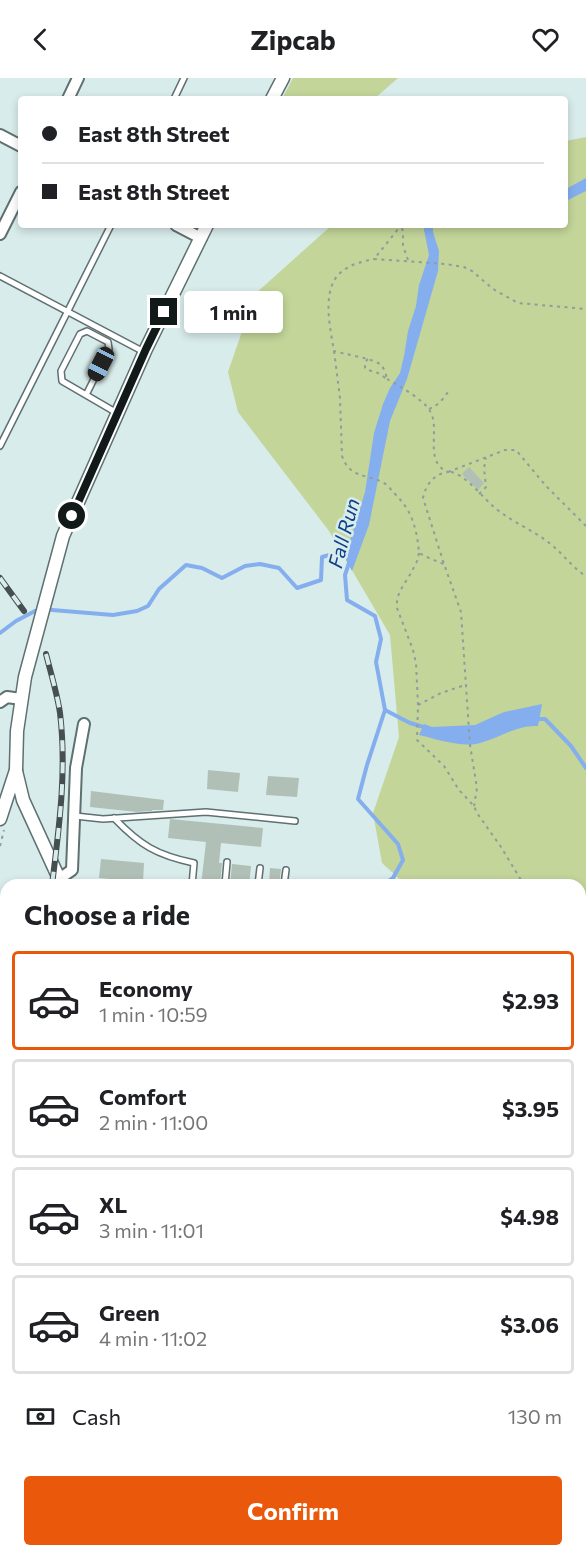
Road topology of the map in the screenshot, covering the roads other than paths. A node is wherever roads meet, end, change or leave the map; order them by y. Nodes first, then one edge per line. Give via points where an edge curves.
1 (78, 78) edge
2 (184, 78) edge
3 (283, 78) edge
4 (69, 96) edge
5 (175, 96) edge
6 (274, 96) edge
7 (0, 135) edge
8 (18, 144) edge
9 (18, 198) edge
10 (110, 228) edge
11 (182, 228) edge
12 (206, 228) edge
13 (0, 234) edge
14 (201, 238) junction
15 (0, 276) edge
16 (68, 312) junction
17 (145, 352) junction
18 (86, 395) junction
19 (117, 413) junction
20 (0, 446) edge
21 (21, 699) junction
22 (0, 702) edge
23 (84, 724) dead end
24 (16, 770) junction
25 (75, 816) junction
26 (114, 818) junction
27 (0, 819) edge
28 (295, 820) dead end
29 (227, 862) dead end
30 (260, 868) dead end
31 (286, 870) dead end
32 (60, 879) edge
33 (64, 879) edge
34 (193, 879) edge
35 (226, 879) edge
36 (259, 879) edge
37 (285, 879) edge

1 - 4 street
2 - 5 lane
3 - 6 street
7 - 8 street
9 - 13 street
10 - 16 lane
11 - 14 street
12 - 14 street
14 - 17 street
15 - 16 lane
16 - 17 lane
16 - 20 lane
17 - 19 street
18 - 18 lane via 62,381 61,372 80,334 87,331 108,342 109,349
18 - 19 lane
19 - 21 street via 63,536
21 - 22 street via 7,697
21 - 24 street
23 - 25 street via 76,768
24 - 27 street
24 - 32 street via 23,800
25 - 26 lane
25 - 33 street via 72,870
26 - 28 lane via 206,812
26 - 34 lane via 147,847 171,858 194,862
29 - 35 lane
30 - 36 lane
31 - 37 lane

